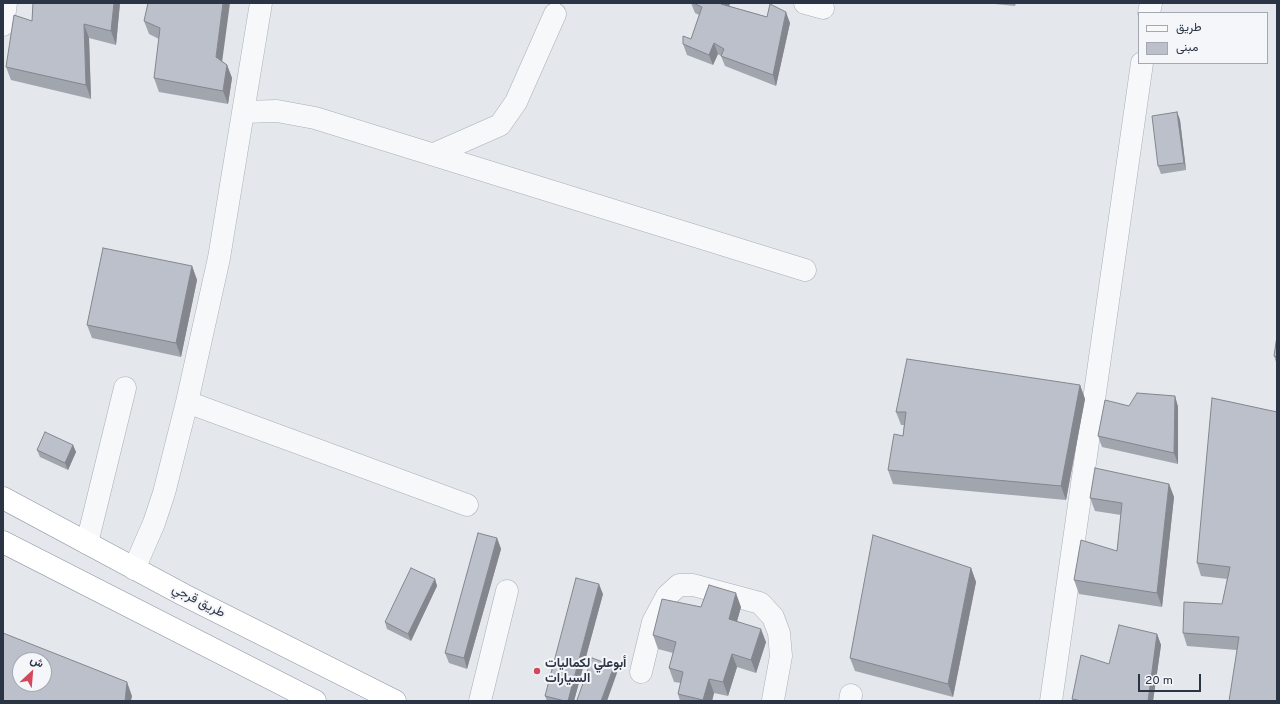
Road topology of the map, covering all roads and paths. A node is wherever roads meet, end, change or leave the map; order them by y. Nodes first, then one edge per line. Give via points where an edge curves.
1 (6, 3) edge
2 (261, 3) edge
3 (556, 14) dead end
4 (3, 25) edge
5 (1142, 64) edge
6 (243, 112) junction
7 (434, 154) junction
8 (805, 270) dead end
9 (125, 388) dead end
10 (187, 402) junction
11 (3, 498) edge
12 (467, 505) dead end
13 (3, 542) edge
14 (86, 543) junction
15 (3, 555) edge
16 (134, 569) junction
17 (73, 577) junction
18 (508, 591) dead end
19 (641, 672) dead end
20 (773, 700) edge
21 (315, 701) edge
22 (395, 701) edge
23 (480, 701) edge
24 (1051, 701) edge

1 - 4 street
2 - 6 street
3 - 7 street via 516,102 500,125
5 - 24 street
6 - 7 street via 277,111 314,118
6 - 10 street via 219,258
7 - 8 street
9 - 14 street
10 - 12 street
10 - 16 street via 164,493
11 - 14 highway, طريق قرجي
13 - 17 highway
14 - 16 highway, طريق قرجي
15 - 17 highway
16 - 22 highway, طريق قرجي
17 - 21 highway
18 - 23 street
19 - 20 street via 653,622 667,596 680,585 693,585 760,603 773,617 779,633 781,656

